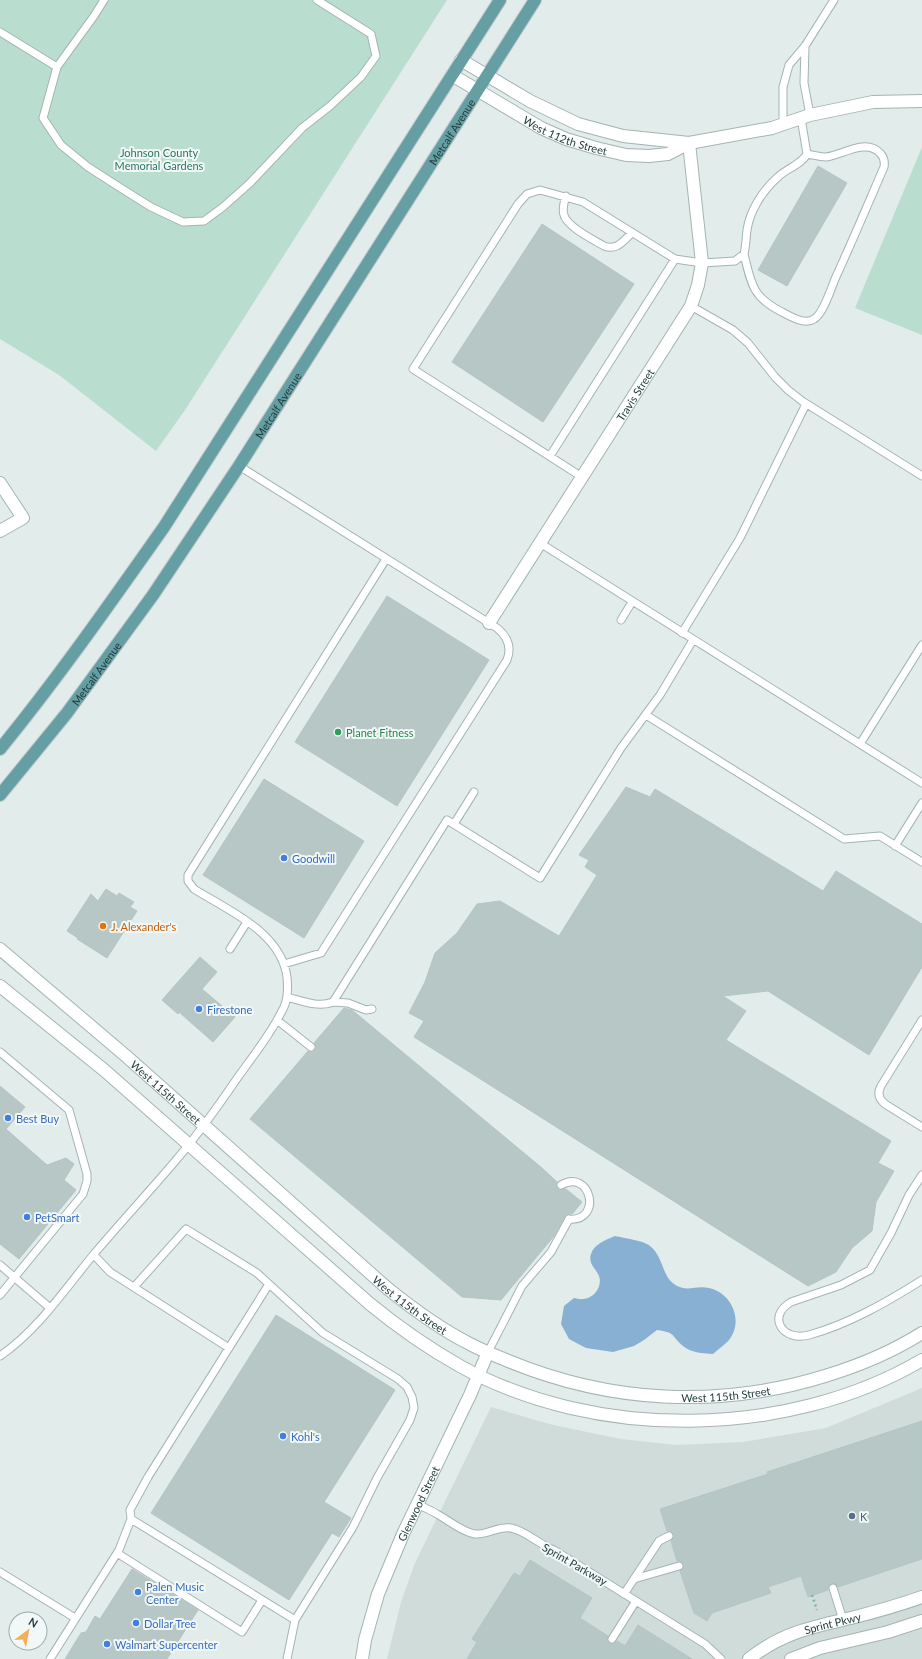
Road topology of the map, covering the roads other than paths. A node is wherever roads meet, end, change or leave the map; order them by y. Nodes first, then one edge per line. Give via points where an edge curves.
1 (104, 0) edge
2 (318, 0) edge
3 (500, 0) edge
4 (535, 0) edge
5 (834, 0) edge
6 (0, 32) edge
7 (805, 46) junction
8 (461, 60) junction
9 (57, 66) junction
10 (452, 76) junction
11 (487, 76) junction
12 (477, 91) junction
13 (922, 101) edge
14 (806, 117) junction
15 (784, 124) junction
16 (689, 143) junction
17 (807, 154) junction
18 (566, 196) junction
19 (632, 233) junction
20 (744, 254) junction
21 (675, 259) junction
22 (702, 263) junction
23 (691, 306) junction
24 (806, 404) junction
25 (550, 456) junction
26 (239, 466) junction
27 (922, 476) edge
28 (582, 477) junction
29 (0, 483) edge
30 (0, 531) edge
31 (540, 543) junction
32 (386, 559) junction
33 (632, 602) junction
34 (621, 620) dead end
35 (489, 623) junction
36 (682, 633) junction
37 (693, 640) junction
38 (922, 645) edge
39 (646, 715) junction
40 (860, 744) junction
41 (0, 749) edge
42 (922, 783) edge
43 (474, 792) dead end
44 (0, 795) edge
45 (922, 803) edge
46 (454, 824) junction
47 (895, 846) junction
48 (922, 862) edge
49 (247, 922) junction
50 (0, 949) edge
51 (230, 949) dead end
52 (284, 964) junction
53 (0, 986) edge
54 (287, 997) junction
55 (333, 1002) junction
56 (372, 1009) dead end
57 (277, 1020) junction
58 (922, 1020) edge
59 (311, 1047) dead end
60 (0, 1052) edge
61 (204, 1125) junction
62 (922, 1127) edge
63 (189, 1144) junction
64 (922, 1175) edge
65 (561, 1185) dead end
66 (94, 1255) junction
67 (0, 1265) edge
68 (15, 1277) junction
69 (922, 1280) edge
70 (269, 1284) junction
71 (134, 1288) junction
72 (0, 1295) edge
73 (50, 1308) junction
74 (922, 1334) edge
75 (229, 1348) junction
76 (488, 1352) junction
77 (0, 1356) edge
78 (922, 1360) edge
79 (478, 1375) junction
80 (418, 1504) junction
81 (132, 1519) junction
82 (669, 1536) dead end
83 (117, 1553) junction
84 (679, 1566) dead end
85 (0, 1572) edge
86 (634, 1579) junction
87 (834, 1588) dead end
88 (624, 1594) junction
89 (922, 1597) edge
90 (262, 1600) junction
91 (636, 1601) junction
92 (75, 1618) junction
93 (295, 1620) junction
94 (843, 1620) junction
95 (922, 1620) edge
96 (612, 1638) dead end
97 (50, 1659) edge
98 (286, 1659) edge
99 (362, 1659) edge
100 (721, 1659) edge
101 (749, 1659) edge
102 (791, 1659) edge

1 - 9 lane
2 - 9 lane via 371,34 376,56 346,92 302,128 224,207 204,221 184,222 151,207 88,167 62,145 43,118
3 - 8 main road
4 - 11 main road, Metcalf Avenue
5 - 7 lane
6 - 9 lane
7 - 14 lane
7 - 15 lane via 789,65 783,87
8 - 10 main road
8 - 11 street, West 112th Street
10 - 12 street, West 112th Street
10 - 41 main road via 164,527 53,682
11 - 12 main road, Metcalf Avenue
11 - 16 street, West 112th Street via 530,101 578,124 623,136
12 - 16 street, West 112th Street via 541,128 596,148 626,155 649,156 668,154
12 - 26 main road, Metcalf Avenue
13 - 14 street, West 112th Street via 873,102
14 - 15 street, West 112th Street
14 - 17 lane
15 - 16 street, West 112th Street
16 - 22 street, Travis Street
17 - 20 lane via 772,183 754,208 747,229
17 - 20 lane via 826,157 868,147 878,151 885,162 842,264 815,319 801,321 763,300 755,291
18 - 19 lane via 583,202
18 - 19 lane via 563,214 567,222 604,246 618,246
18 - 25 lane via 540,190 533,191 522,199 413,369
19 - 21 lane
20 - 22 lane via 735,261
21 - 22 lane
21 - 25 lane
22 - 23 street, Travis Street
23 - 24 lane via 733,330 748,343 775,377
23 - 28 street, Travis Street
24 - 27 lane
24 - 36 lane via 740,538
25 - 28 lane
26 - 32 lane
26 - 44 main road, Metcalf Avenue via 153,595 67,713
28 - 31 street, Travis Street
29 - 30 street via 23,518
31 - 33 lane
31 - 35 street, Travis Street
32 - 35 lane
32 - 49 lane via 188,875 188,881 194,889
33 - 34 lane
33 - 36 lane
35 - 52 lane via 503,632 507,639 510,646 507,660 321,953
36 - 37 lane
37 - 39 lane
37 - 40 lane
38 - 40 lane
39 - 46 lane via 621,748 540,878
39 - 47 lane via 844,839 880,836
40 - 42 lane
43 - 46 lane
45 - 47 lane
46 - 55 lane via 447,820
47 - 48 lane
49 - 51 lane
49 - 52 lane via 271,940
50 - 61 street, West 115th Street
52 - 54 lane
53 - 63 street via 99,1066
54 - 55 lane via 318,1005
54 - 57 lane
55 - 56 lane via 348,1003 366,1010
57 - 59 lane
57 - 61 lane
58 - 62 lane via 879,1092 880,1099 885,1104
60 - 68 lane via 69,1110 87,1174 83,1194
61 - 63 lane
61 - 76 street, West 115th Street via 393,1293 441,1327 470,1345
63 - 66 lane
63 - 79 street via 400,1328
64 - 69 lane via 870,1270 841,1285 791,1302 780,1312 780,1323 787,1334 808,1335 874,1308
65 - 76 lane via 569,1182 581,1185 586,1189 590,1204 577,1218 569,1219 548,1250 522,1279
66 - 71 lane via 110,1272
66 - 73 lane
67 - 68 lane
68 - 72 lane
68 - 73 lane
70 - 71 lane via 257,1273 186,1229
70 - 75 lane
70 - 93 lane via 323,1333 398,1379 412,1397 414,1408 354,1527
71 - 75 lane
73 - 77 lane via 15,1346
74 - 76 street, West 115th Street via 846,1370 808,1381 743,1394 700,1397 627,1394 584,1386 545,1375
75 - 81 lane via 148,1478 130,1510
76 - 79 street, Glenwood Street
78 - 79 street via 885,1380 847,1395 767,1415 725,1420 674,1421 611,1416 562,1406
79 - 80 street, Glenwood Street
80 - 88 lane, Sprint Parkway via 474,1534 511,1528 554,1550
80 - 99 street, Glenwood Street via 378,1594
81 - 83 lane
81 - 90 lane
82 - 86 lane via 660,1541
83 - 90 lane via 242,1632
83 - 92 lane
84 - 86 lane
85 - 92 lane
86 - 88 lane
87 - 94 lane
88 - 91 lane, Sprint Parkway
89 - 94 street, Sprint Pkwy
90 - 93 lane
91 - 96 lane
91 - 100 lane, Sprint Parkway via 705,1644
92 - 97 lane
93 - 98 lane
94 - 101 street, Sprint Pkwy via 811,1627 781,1638
95 - 102 street, Sprint Pkwy via 880,1634 820,1648

